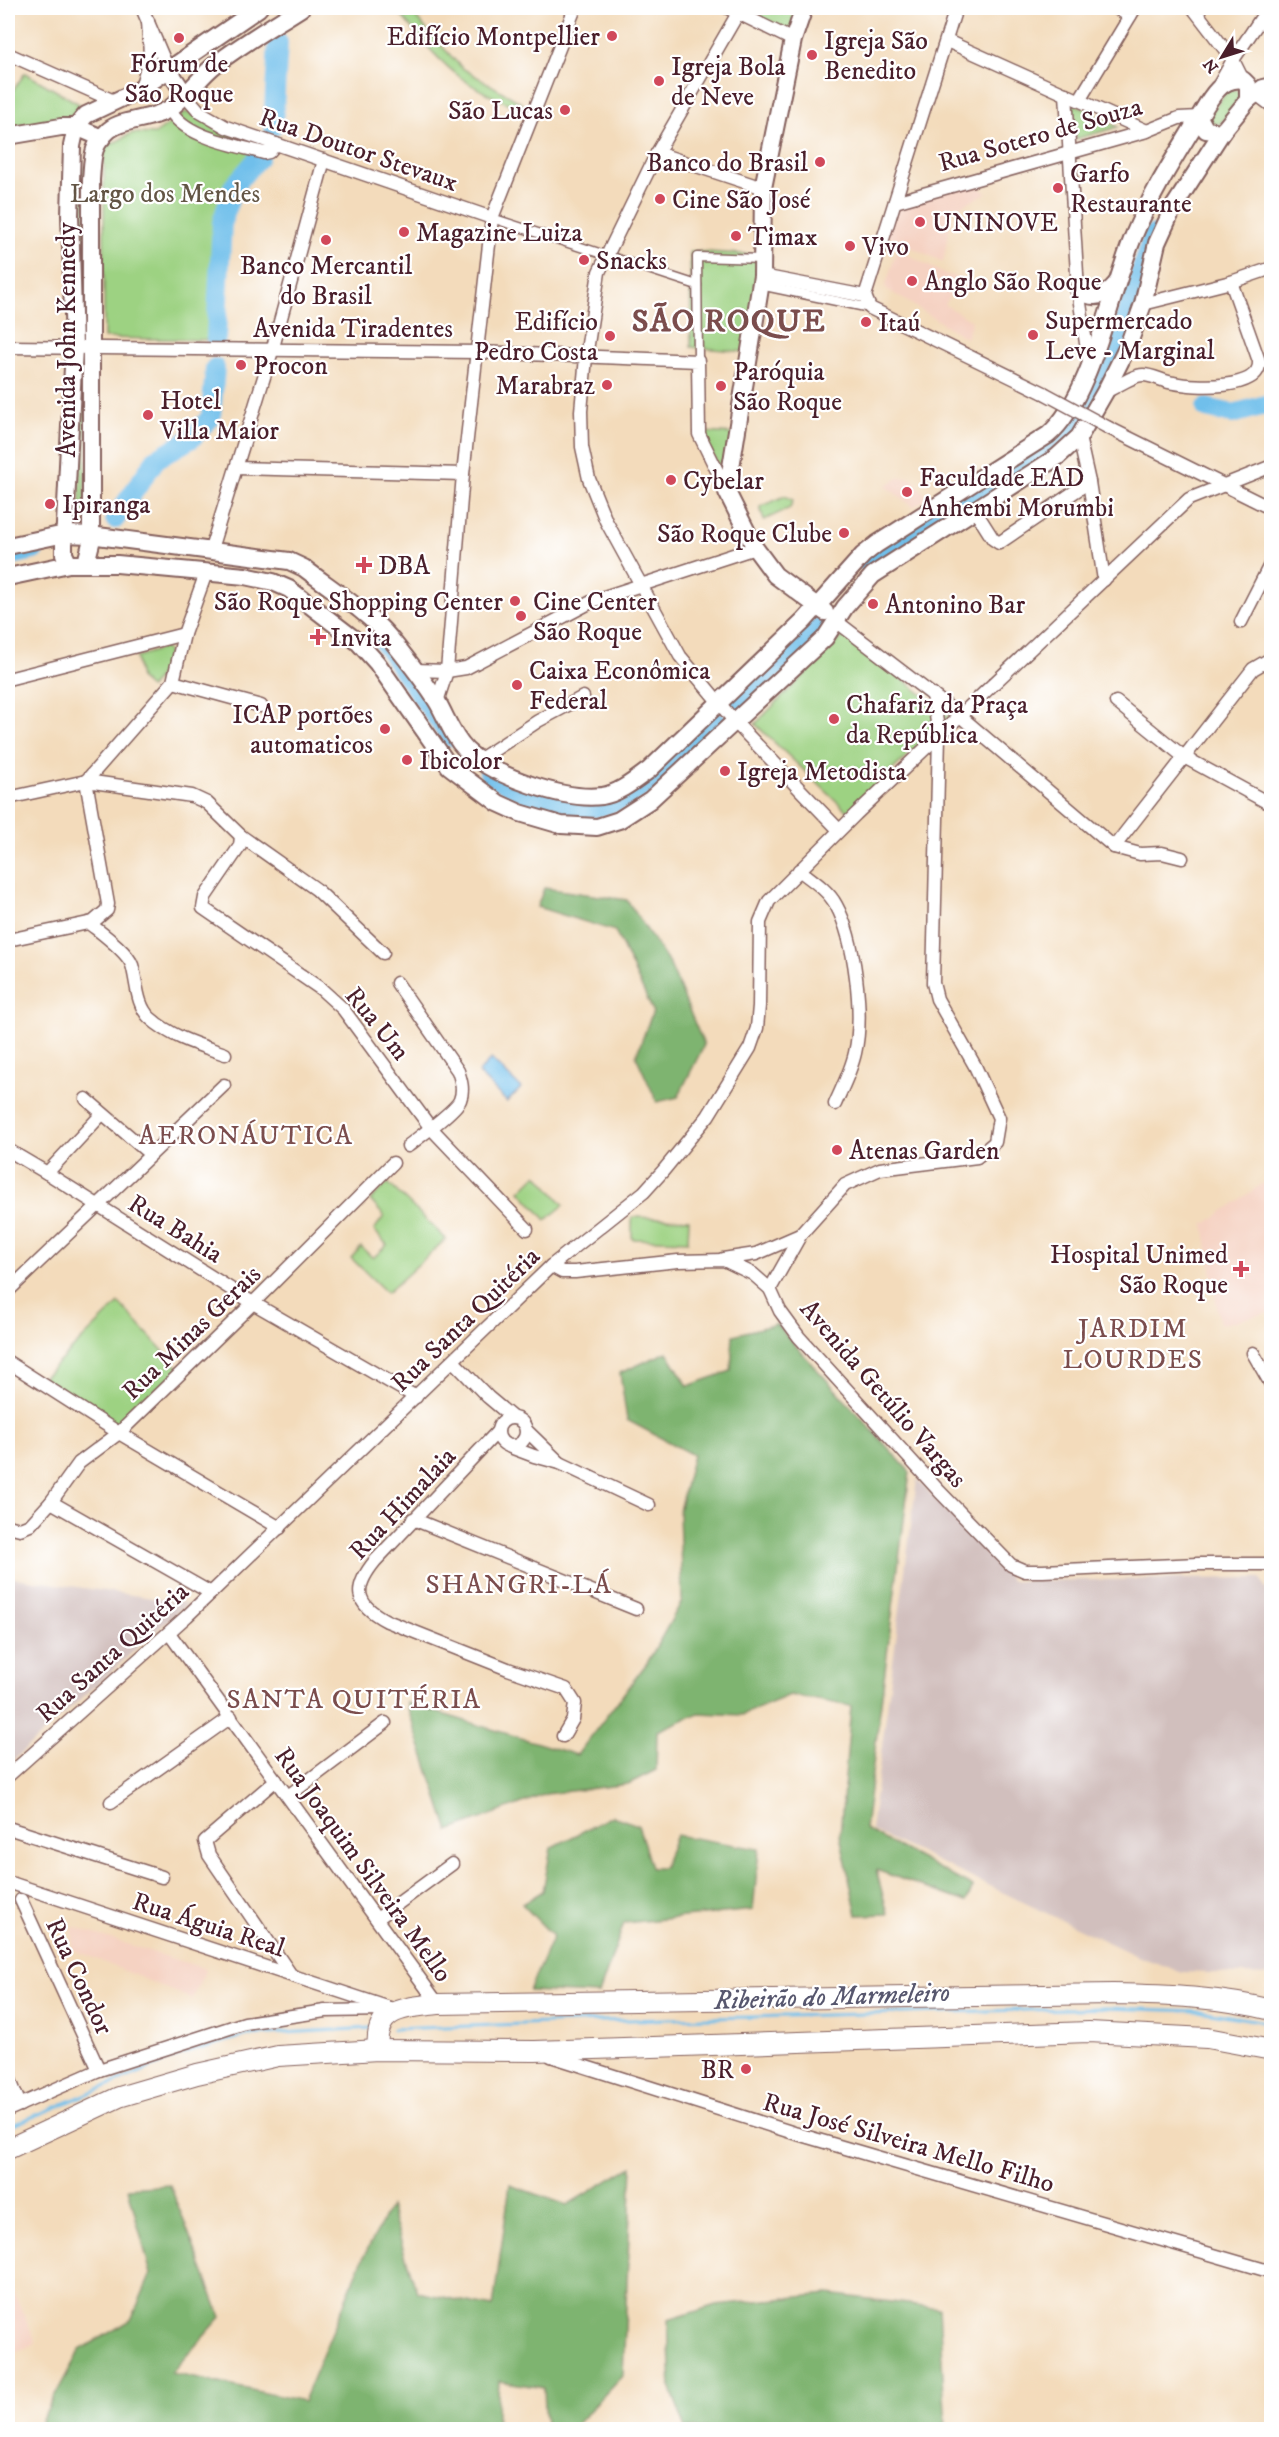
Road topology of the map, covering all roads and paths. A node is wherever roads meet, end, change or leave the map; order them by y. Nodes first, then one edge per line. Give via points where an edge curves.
1 (142, 8) edge
2 (259, 8) edge
3 (301, 8) edge
4 (575, 8) edge
5 (804, 8) edge
6 (956, 8) edge
7 (1116, 8) edge
8 (1192, 8) edge
9 (1268, 8) edge
10 (735, 9) edge
11 (1132, 12) edge
12 (148, 21) junction
13 (793, 40) junction
14 (947, 40) junction
15 (8, 54) edge
16 (1233, 60) junction
17 (168, 69) junction
18 (141, 89) junction
19 (1255, 89) edge
20 (1066, 94) junction
21 (1213, 95) junction
22 (186, 96) junction
23 (1080, 99) junction
24 (114, 101) junction
25 (1272, 106) edge
26 (170, 109) junction
27 (1199, 117) junction
28 (76, 127) junction
29 (1147, 131) junction
30 (1222, 132) junction
31 (8, 136) edge
32 (102, 138) junction
33 (276, 144) junction
34 (657, 153) junction
35 (1069, 153) junction
36 (324, 160) junction
37 (763, 188) junction
38 (895, 202) junction
39 (492, 218) junction
40 (606, 256) junction
41 (1272, 268) edge
42 (761, 274) junction
43 (1232, 282) junction
44 (1116, 284) junction
45 (697, 285) junction
46 (1078, 290) junction
47 (867, 302) junction
48 (1143, 304) junction
49 (8, 347) edge
50 (74, 347) junction
51 (93, 348) junction
52 (272, 351) junction
53 (478, 352) junction
54 (586, 357) junction
55 (698, 361) junction
56 (1089, 367) junction
57 (1105, 392) junction
58 (1079, 437) junction
59 (1272, 466) edge
60 (237, 468) junction
61 (463, 474) junction
62 (1089, 482) junction
63 (1224, 486) junction
64 (727, 492) junction
65 (974, 509) junction
66 (1272, 509) edge
67 (65, 534) junction
68 (90, 535) junction
69 (38, 539) junction
70 (119, 539) junction
71 (8, 546) edge
72 (755, 548) junction
73 (211, 549) junction
74 (1272, 561) edge
75 (86, 563) junction
76 (69, 564) junction
77 (117, 564) junction
78 (43, 568) junction
79 (206, 573) junction
80 (8, 577) edge
81 (1104, 580) junction
82 (642, 586) junction
83 (817, 606) junction
84 (836, 621) junction
85 (1241, 622) dead end
86 (184, 634) junction
87 (1272, 658) edge
88 (415, 670) junction
89 (447, 671) junction
90 (8, 680) edge
91 (173, 682) junction
92 (933, 695) junction
93 (583, 697) dead end
94 (437, 702) junction
95 (1116, 702) dead end
96 (719, 704) junction
97 (261, 705) dead end
98 (960, 716) junction
99 (735, 722) junction
100 (939, 735) junction
101 (1184, 757) junction
102 (479, 760) junction
103 (86, 782) junction
104 (8, 798) edge
105 (1272, 805) edge
106 (839, 830) junction
107 (241, 836) junction
108 (1114, 847) junction
109 (1182, 858) dead end
110 (799, 870) junction
111 (89, 923) junction
112 (8, 940) edge
113 (383, 953) dead end
114 (397, 983) dead end
115 (225, 1054) dead end
116 (224, 1085) dead end
117 (86, 1099) dead end
118 (835, 1104) dead end
119 (102, 1114) junction
120 (430, 1127) junction
121 (408, 1146) dead end
122 (8, 1150) edge
123 (150, 1154) junction
124 (393, 1163) dead end
125 (47, 1173) junction
126 (96, 1205) junction
127 (527, 1229) dead end
128 (801, 1234) junction
129 (719, 1260) junction
130 (551, 1266) junction
131 (770, 1288) junction
132 (8, 1291) edge
133 (253, 1303) junction
134 (1253, 1353) dead end
135 (453, 1361) junction
136 (8, 1362) edge
137 (1272, 1386) edge
138 (416, 1397) junction
139 (488, 1397) junction
140 (513, 1418) junction
141 (499, 1427) junction
142 (526, 1430) junction
143 (119, 1433) junction
144 (507, 1445) junction
145 (482, 1449) junction
146 (560, 1462) junction
147 (51, 1503) junction
148 (649, 1506) dead end
149 (414, 1518) junction
150 (8, 1526) edge
151 (280, 1528) junction
152 (1272, 1564) edge
153 (211, 1593) junction
154 (636, 1609) dead end
155 (169, 1633) junction
156 (231, 1717) junction
157 (385, 1724) dead end
158 (563, 1736) dead end
159 (8, 1776) edge
160 (276, 1780) junction
161 (288, 1796) junction
162 (111, 1802) dead end
163 (8, 1828) edge
164 (452, 1864) dead end
165 (162, 1877) dead end
166 (8, 1882) edge
167 (41, 1893) junction
168 (21, 1900) junction
169 (8, 1905) edge
170 (378, 1919) junction
171 (291, 1975) junction
172 (438, 2004) junction
173 (396, 2010) junction
174 (1272, 2010) edge
175 (378, 2050) junction
176 (535, 2050) junction
177 (1272, 2050) edge
178 (99, 2070) junction
179 (8, 2075) edge
180 (20, 2105) junction
181 (8, 2110) edge
182 (8, 2149) edge
183 (1272, 2272) edge

1 - 12 street
2 - 17 main road
3 - 22 main road via 216,64
4 - 39 street
5 - 13 main road
6 - 14 street
7 - 11 street
8 - 16 street
9 - 16 street
10 - 13 street
10 - 34 street
11 - 23 street
12 - 17 street
12 - 18 street via 150,55
13 - 37 main road
14 - 20 street
14 - 38 street
15 - 24 street
16 - 19 street
16 - 21 street
17 - 18 main road
17 - 22 main road
18 - 24 main road
19 - 21 main road via 1231,81
19 - 25 street
19 - 30 main road
20 - 23 street
20 - 35 street
21 - 27 main road
22 - 26 main road
22 - 33 street, Rua Doutor Stevaux via 200,112 225,127
23 - 29 street
24 - 28 main road via 86,115
26 - 32 main road via 116,126
26 - 33 street via 201,135 264,153
27 - 29 street, Rua Sotero de Souza via 1179,118
27 - 30 main road via 1206,130
27 - 44 main road via 1133,235
28 - 31 main road
28 - 32 main road
28 - 50 main road, Avenida John Kennedy via 70,215
29 - 35 street, Rua Sotero de Souza
30 - 48 main road via 1173,208 1157,243
32 - 51 main road, Avenida John Kennedy via 92,153
33 - 36 street, Rua Doutor Stevaux
34 - 37 street
34 - 40 street
35 - 38 street, Rua Sotero de Souza
35 - 46 street
36 - 39 street, Rua Doutor Stevaux
36 - 52 street
37 - 42 main road
38 - 47 street
39 - 40 street
39 - 53 street
40 - 45 street
40 - 54 street
41 - 43 street
42 - 45 street via 697,257
42 - 47 street
42 - 64 main road
43 - 48 street
43 - 57 street via 1259,361 1256,375 1229,384 1201,387 1143,375
44 - 46 main road via 1098,297
44 - 56 main road
45 - 55 street
46 - 56 street
47 - 63 street, bridge
48 - 57 main road
49 - 50 street, Avenida Tiradentes
50 - 51 street, Avenida Tiradentes
50 - 67 main road, Avenida John Kennedy
51 - 52 street, Avenida Tiradentes
51 - 68 main road, Avenida John Kennedy
52 - 53 street, Avenida Tiradentes
52 - 60 street
53 - 54 street, Avenida Tiradentes
53 - 61 street
54 - 55 street, Avenida Tiradentes
54 - 82 street via 581,411 582,447 589,479 606,521
55 - 64 street via 699,434
56 - 83 main road via 1059,425 1048,435 877,544
57 - 58 main road
58 - 62 street
58 - 65 main road via 1057,457
59 - 63 street, Rua Santa Quitéria
60 - 61 street
60 - 73 street
61 - 89 street
62 - 65 street via 999,543
62 - 81 street
63 - 66 street
63 - 81 street, Rua Santa Quitéria via 1189,498
64 - 72 main road
65 - 84 main road via 873,575
67 - 68 main road
67 - 69 main road
67 - 76 main road, Avenida John Kennedy via 64,554
68 - 70 main road
68 - 75 main road, Avenida John Kennedy
69 - 71 main road
69 - 78 main road via 45,554
70 - 73 main road
70 - 77 main road via 112,550
72 - 82 street
72 - 83 main road via 775,575
73 - 88 main road via 276,558 304,568 387,635
74 - 85 street
75 - 76 main road
75 - 77 main road
76 - 78 main road
77 - 79 main road
78 - 80 main road
79 - 86 street
79 - 99 main road via 245,576 289,589 358,642 377,663 449,766 498,803 561,825 597,827 619,820 650,800
81 - 98 street, Rua Santa Quitéria
82 - 89 street via 595,600 483,660
82 - 96 street via 680,656
83 - 84 main road
83 - 96 main road
84 - 92 street
84 - 99 main road via 825,638
86 - 90 street
86 - 91 street
87 - 101 street via 1253,669
88 - 89 street
88 - 94 main road
89 - 94 street
91 - 97 street
91 - 103 street
92 - 98 street
92 - 100 street, Avenida Getúlio Vargas
93 - 102 street
94 - 102 main road via 459,742
95 - 101 street
96 - 99 street
96 - 102 main road via 649,770 603,796 547,790 520,782
98 - 100 street, Rua Santa Quitéria
98 - 108 street
99 - 106 street
100 - 106 street, Rua Santa Quitéria
100 - 128 street, Avenida Getúlio Vargas via 933,983 936,999 975,1066 999,1118 999,1130 995,1142 977,1157 880,1169 845,1185
101 - 105 street
101 - 108 street
103 - 104 street
103 - 107 street via 192,796 207,802
103 - 111 street via 108,904 102,916
106 - 110 street, Rua Santa Quitéria
107 - 113 street via 316,889
107 - 120 street, Rua Um via 240,846 205,897 203,908 321,989 343,1009
108 - 109 street
110 - 118 street via 835,903 855,964 856,1052
110 - 130 street, Rua Santa Quitéria via 769,902 760,922 757,1028 750,1048 708,1116 644,1192
111 - 112 street
111 - 115 street via 131,963 135,987 148,1016 178,1037
114 - 120 street via 462,1082 457,1105
116 - 123 street
117 - 119 street
119 - 123 street
119 - 125 street
120 - 121 street
120 - 127 street, Rua Um
122 - 125 street, Rua Bahia
123 - 126 street
124 - 133 street, Rua Minas Gerais
125 - 126 street, Rua Bahia
126 - 132 street
126 - 133 street, Rua Bahia
128 - 129 street via 756,1254
128 - 131 street, Avenida Getúlio Vargas
129 - 130 street via 575,1272 562,1272
129 - 131 street via 738,1265
130 - 135 street, Rua Santa Quitéria
131 - 152 street, Avenida Getúlio Vargas via 780,1311 799,1337 1011,1565 1043,1571
133 - 138 street, Rua Bahia
133 - 143 street, Rua Minas Gerais
134 - 137 street
135 - 138 street, Rua Santa Quitéria
135 - 139 street
136 - 143 street
138 - 151 street, Rua Santa Quitéria
139 - 140 street
139 - 141 street
140 - 141 street
140 - 142 street via 523,1423
141 - 144 street via 499,1438
141 - 145 street, Rua Himalaia
142 - 144 street via 523,1440
142 - 146 street
143 - 147 street, Rua Minas Gerais via 79,1464
143 - 151 street
144 - 145 street, Rua Himalaia
144 - 146 street
145 - 149 street, Rua Himalaia
146 - 148 street
147 - 150 street, Rua Minas Gerais via 30,1525 20,1529
147 - 153 street
149 - 154 street
149 - 158 street, Rua Himalaia via 361,1578 364,1605 387,1621 566,1689 575,1703 573,1719
151 - 153 street, Rua Santa Quitéria
153 - 155 street, Rua Santa Quitéria
155 - 156 street, Rua Joaquim Silveira Mello
155 - 159 street, Rua Santa Quitéria
156 - 160 street, Rua Joaquim Silveira Mello
156 - 162 street
157 - 161 street
160 - 161 street, Rua Joaquim Silveira Mello
160 - 171 street via 205,1841 209,1855
161 - 170 street, Rua Joaquim Silveira Mello
163 - 165 street
164 - 170 street
166 - 167 street, Rua Águia Real
167 - 168 street
167 - 171 street, Rua Águia Real
168 - 169 street
168 - 178 street, Rua Condor
170 - 172 street, Rua Joaquim Silveira Mello
171 - 173 street, Rua Águia Real
172 - 173 highway
172 - 174 highway via 1113,1994 1176,1995
173 - 175 highway via 380,2027
173 - 178 street via 325,2011 244,2023
175 - 176 highway
175 - 182 highway via 278,2056 197,2074 119,2097
176 - 177 highway via 1089,2032 1207,2038
176 - 183 street, Rua José Silveira Mello Filho via 794,2133
178 - 180 street
179 - 180 street
180 - 181 street

